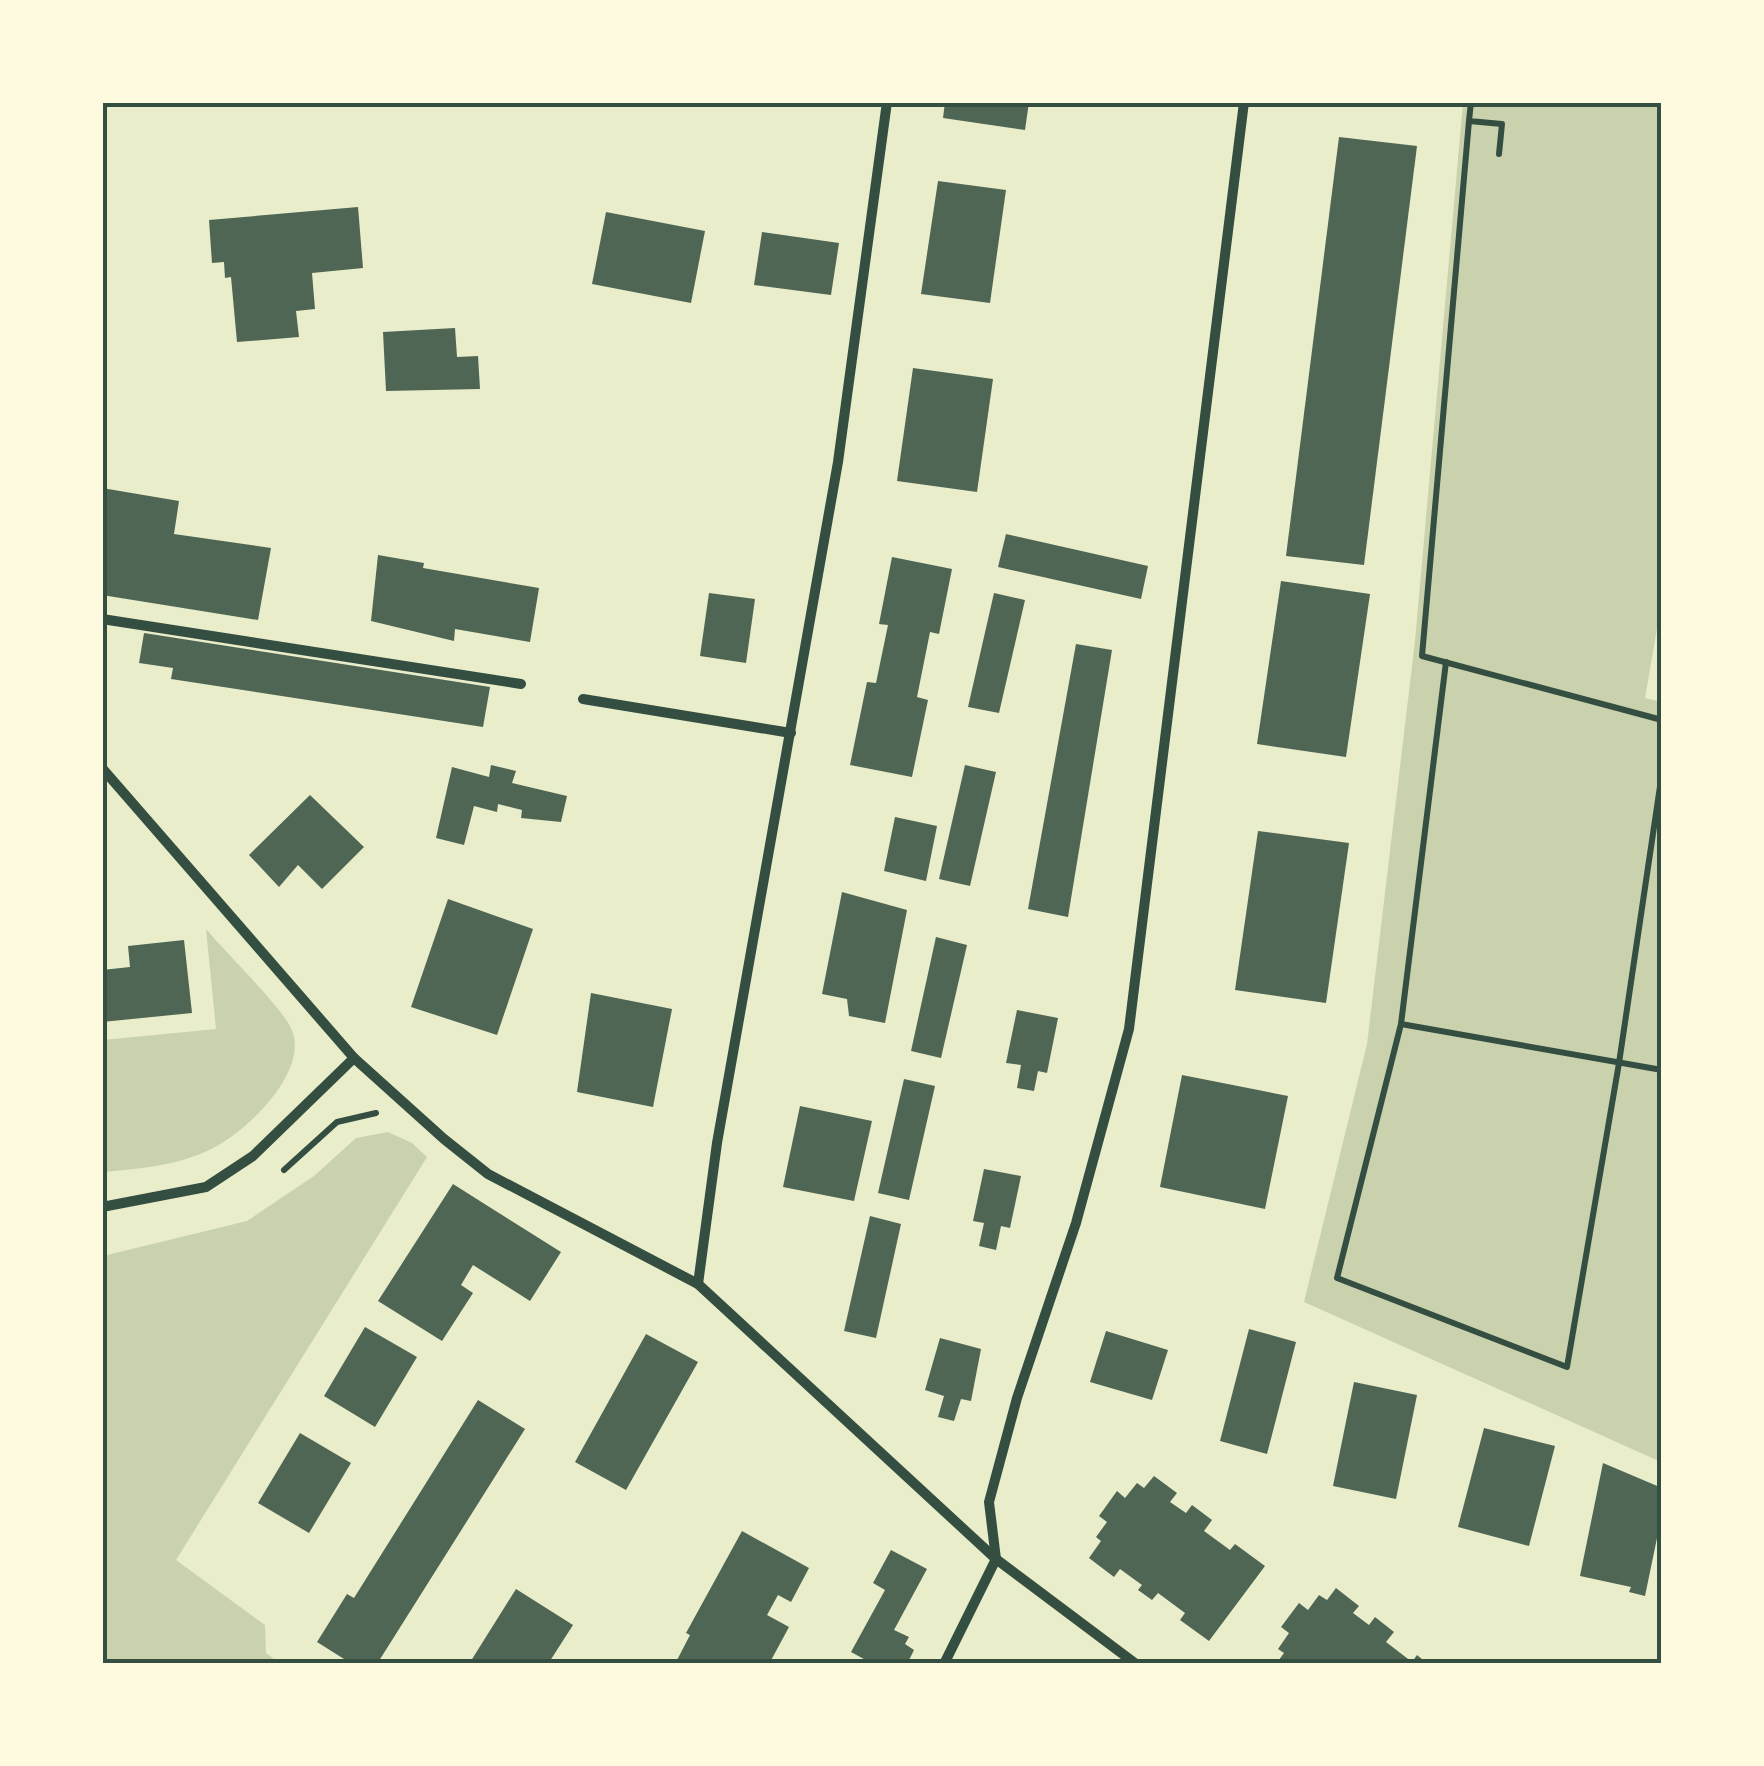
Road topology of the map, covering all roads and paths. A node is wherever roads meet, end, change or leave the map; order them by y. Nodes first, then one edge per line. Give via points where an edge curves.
1 (886, 102) edge
2 (1244, 102) edge
3 (1471, 102) edge
4 (1469, 121) junction
5 (1499, 154) dead end
6 (102, 619) edge
7 (1446, 662) junction
8 (521, 684) dead end
9 (583, 699) dead end
10 (1662, 720) edge
11 (790, 733) junction
12 (102, 768) edge
13 (1662, 774) edge
14 (1402, 1024) junction
15 (354, 1058) junction
16 (1619, 1063) junction
17 (1662, 1070) edge
18 (102, 1207) edge
19 (698, 1284) junction
20 (996, 1559) junction
21 (944, 1664) edge
22 (1136, 1664) edge

1 - 11 street via 838,462
2 - 20 street via 1129,1029 989,1502
3 - 4 path
4 - 5 path via 1502,124
4 - 7 path via 1422,656
6 - 8 street
7 - 10 path
7 - 14 path
9 - 11 street
11 - 19 street
12 - 15 street
13 - 16 path
14 - 16 path
14 - 16 path via 1337,1278 1566,1368
15 - 18 street via 253,1156 206,1186
15 - 19 street via 488,1174
16 - 17 path
19 - 20 street
20 - 21 street
20 - 22 street

